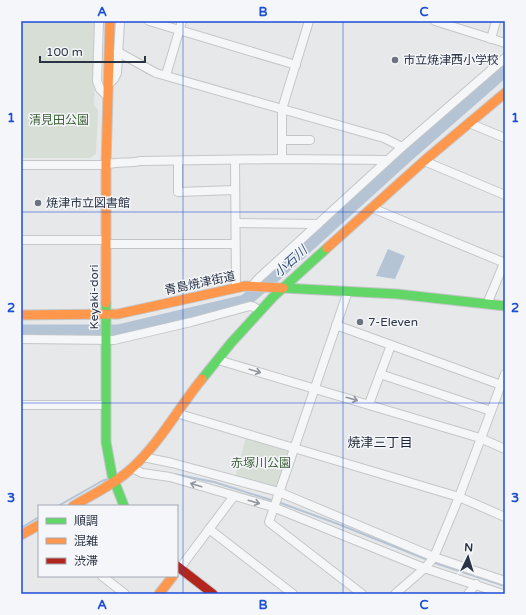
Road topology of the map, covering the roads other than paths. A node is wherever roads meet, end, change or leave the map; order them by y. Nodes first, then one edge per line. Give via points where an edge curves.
1 (99, 21) edge
2 (110, 21) edge
3 (120, 21) edge
4 (149, 21) edge
5 (182, 21) edge
6 (309, 21) edge
7 (435, 21) edge
8 (496, 21) edge
9 (180, 30) junction
10 (490, 39) junction
11 (505, 43) edge
12 (118, 52) junction
13 (505, 58) edge
14 (296, 65) junction
15 (166, 75) junction
16 (108, 85) junction
17 (505, 93) edge
18 (107, 96) junction
19 (282, 111) junction
20 (469, 123) junction
21 (505, 138) edge
22 (282, 140) junction
23 (310, 140) dead end
24 (400, 149) junction
25 (282, 159) junction
26 (235, 160) junction
27 (387, 160) junction
28 (178, 161) junction
29 (424, 161) junction
30 (21, 165) edge
31 (106, 165) junction
32 (235, 190) junction
33 (505, 194) edge
34 (372, 208) junction
35 (236, 223) junction
36 (318, 224) junction
37 (21, 240) edge
38 (106, 242) junction
39 (235, 244) junction
40 (505, 262) edge
41 (252, 286) junction
42 (236, 287) junction
43 (284, 287) junction
44 (348, 291) junction
45 (487, 304) junction
46 (505, 306) edge
47 (260, 311) junction
48 (21, 315) edge
49 (106, 320) junction
50 (336, 325) junction
51 (106, 338) junction
52 (21, 339) edge
53 (391, 345) junction
54 (218, 360) junction
55 (380, 374) junction
56 (505, 374) edge
57 (503, 385) edge
58 (315, 388) junction
59 (369, 404) junction
60 (21, 405) edge
61 (106, 405) junction
62 (491, 410) junction
63 (176, 414) junction
64 (480, 438) junction
65 (294, 448) junction
66 (505, 449) edge
67 (143, 457) junction
68 (132, 468) junction
69 (114, 481) junction
70 (278, 494) junction
71 (234, 496) junction
72 (459, 497) junction
73 (75, 505) edge
74 (124, 505) edge
75 (274, 506) junction
76 (505, 517) edge
77 (38, 526) edge
78 (210, 529) junction
79 (21, 536) edge
80 (434, 558) junction
81 (178, 568) edge
82 (425, 568) junction
83 (103, 577) edge
84 (172, 577) edge
85 (505, 581) edge
86 (476, 584) junction
87 (125, 594) edge
88 (159, 594) edge
89 (213, 594) edge
90 (293, 594) edge
91 (362, 594) edge
92 (395, 594) edge
93 (468, 594) edge
94 (503, 594) edge

1 - 18 street via 97,81
2 - 16 street, Keyaki-dori
3 - 12 street
4 - 9 street
5 - 9 street
6 - 14 street
7 - 10 street
8 - 10 street
9 - 14 street
9 - 15 street
10 - 11 street
12 - 15 street via 156,73
12 - 16 street via 117,73
13 - 24 street
14 - 19 street
15 - 19 street
16 - 18 street, Keyaki-dori
17 - 20 street
18 - 31 street, Keyaki-dori
19 - 22 street
19 - 24 street via 378,137
20 - 21 street
20 - 29 street
22 - 23 street
22 - 25 street
24 - 27 street
25 - 26 street
25 - 27 street
26 - 28 street
26 - 32 street
27 - 36 street
28 - 31 street via 114,162
28 - 32 street via 178,192
29 - 33 street
29 - 34 street
30 - 31 street
31 - 38 street, Keyaki-dori
32 - 35 street
34 - 40 street
34 - 43 street
35 - 36 street
35 - 39 street
36 - 41 street
37 - 38 street
38 - 39 street
38 - 49 street, Keyaki-dori
39 - 42 street
40 - 45 street
41 - 42 street, 青島焼津街道
41 - 43 street, 青島焼津街道
42 - 49 street, 青島焼津街道 via 118,314
43 - 44 street, 青島焼津街道
43 - 47 street
44 - 45 street, 青島焼津街道
44 - 50 street
45 - 46 street, 青島焼津街道
47 - 51 street via 250,306 114,340
47 - 54 street
48 - 49 street, 青島焼津街道
49 - 51 street, Keyaki-dori
50 - 53 street
50 - 58 street
51 - 52 street
51 - 61 street, Keyaki-dori
53 - 55 street
53 - 57 street
54 -> 58 street
54 - 63 street
55 - 59 street
55 - 62 street
56 - 57 street
57 - 62 street
58 -> 59 street
58 - 65 street
59 - 64 street
60 - 61 street
61 - 69 street, Keyaki-dori via 106,442
62 - 64 street
63 - 65 street
63 - 67 street
64 - 66 street
64 - 72 street
65 - 70 street
65 - 72 street
67 - 68 street
67 - 70 street via 162,460
68 - 69 street
71 -> 68 street via 170,477 142,473
69 - 73 street
69 - 74 street, Keyaki-dori
70 - 75 street
70 - 80 street
71 -> 75 street
71 - 78 street
72 - 76 street
72 - 80 street
75 - 82 street
75 - 91 street via 269,522
77 - 79 street
78 - 81 street
78 - 90 street
80 - 82 street
80 - 85 street
81 - 89 street
82 - 86 street
82 - 92 street
83 - 87 street
84 - 88 street
86 - 93 street
86 - 94 street

